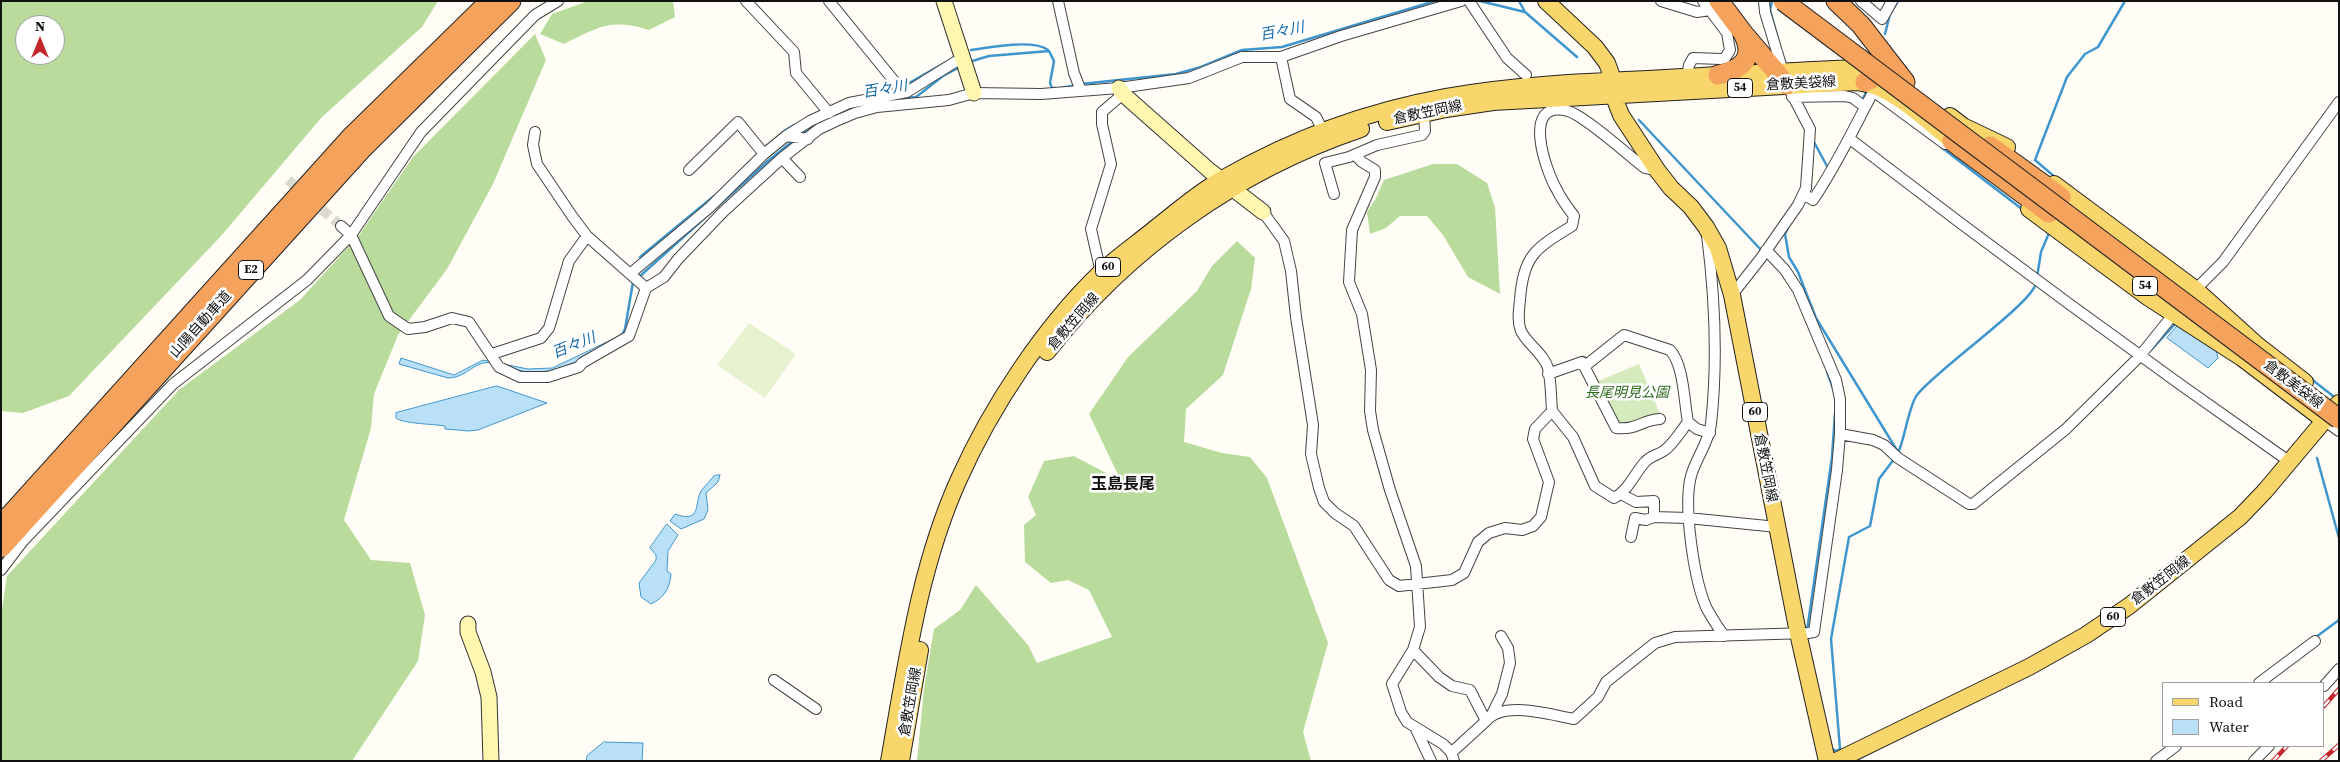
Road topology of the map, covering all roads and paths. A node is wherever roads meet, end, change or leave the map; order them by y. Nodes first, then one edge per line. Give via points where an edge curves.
1 (490, 1) edge
2 (511, 1) edge
3 (558, 1) edge
4 (746, 1) edge
5 (829, 1) edge
6 (944, 1) edge
7 (1058, 1) edge
8 (1461, 1) edge
9 (1469, 1) edge
10 (1546, 1) edge
11 (1661, 1) edge
12 (1703, 1) edge
13 (1764, 1) edge
14 (1783, 1) edge
15 (1836, 1) edge
16 (1861, 1) edge
17 (1892, 1) edge
18 (1715, 6) edge
19 (1743, 33) junction
20 (1880, 51) junction
21 (1281, 57) junction
22 (963, 63) junction
23 (1882, 70) junction
24 (1526, 75) dead end
25 (1718, 75) junction
26 (1687, 77) junction
27 (1784, 81) junction
28 (1865, 82) junction
29 (1905, 82) junction
30 (1614, 87) junction
31 (1081, 89) junction
32 (1121, 91) junction
33 (905, 94) junction
34 (974, 94) junction
35 (2339, 102) edge
36 (1862, 104) junction
37 (827, 110) junction
38 (1424, 113) junction
39 (1323, 130) junction
40 (535, 132) dead end
41 (1958, 133) junction
42 (788, 136) junction
43 (806, 138) junction
44 (1850, 139) junction
45 (762, 152) junction
46 (1355, 154) junction
47 (782, 158) junction
48 (689, 170) dead end
49 (1657, 170) junction
50 (1979, 171) junction
51 (800, 177) dead end
52 (1227, 184) junction
53 (1334, 194) dead end
54 (1807, 196) junction
55 (715, 203) junction
56 (723, 212) junction
57 (1262, 212) joint
58 (341, 226) tunnel mouth
59 (1706, 227) junction
60 (351, 235) junction
61 (588, 236) junction
62 (1764, 254) junction
63 (1101, 272) junction
64 (637, 280) junction
65 (2195, 289) junction
66 (1732, 295) junction
67 (2171, 318) junction
68 (2247, 350) junction
69 (493, 356) junction
70 (2139, 357) junction
71 (1585, 366) junction
72 (1548, 374) junction
73 (1552, 411) junction
74 (2336, 412) edge
75 (1660, 419) dead end
76 (1688, 422) junction
77 (2339, 432) edge
78 (1710, 433) junction
79 (1837, 435) junction
80 (2290, 462) junction
81 (1621, 494) junction
82 (1654, 517) junction
83 (1688, 518) junction
84 (1, 524) edge
85 (1777, 527) junction
86 (1631, 537) dead end
87 (1, 548) edge
88 (1, 570) edge
89 (1418, 584) junction
90 (468, 624) dead end
91 (1804, 633) junction
92 (1501, 636) dead end
93 (1724, 636) junction
94 (2315, 641) dead end
95 (1413, 650) junction
96 (2339, 669) edge
97 (774, 680) dead end
98 (2260, 682) edge
99 (2325, 685) edge
100 (816, 708) dead end
101 (1489, 718) junction
102 (1415, 727) junction
103 (2175, 747) edge
104 (2268, 747) edge
105 (1452, 757) edge
106 (1837, 760) edge
107 (491, 761) edge
108 (889, 761) edge
109 (901, 761) edge
110 (1431, 761) edge
111 (2156, 761) edge
112 (2254, 761) edge

1 - 84 highway, 山陽自動車道 / E2 via 345,144
2 - 87 highway, 山陽自動車道 / E2 via 350,162
3 - 60 street via 535,14 421,132
4 - 37 street via 794,52 796,73
5 - 33 street
6 - 22 street
7 - 31 street via 1074,73
8 - 21 street
9 - 24 street via 1507,58
10 - 30 main road via 1607,63
11 - 18 street via 1697,12
12 - 18 street
13 - 27 street
14 - 68 highway, bridge
15 - 20 highway via 1861,25
16 - 17 street via 1882,19
18 - 19 highway
18 - 26 street via 1727,33 1730,50 1721,59 1693,58
19 - 25 highway via 1748,52 1744,62 1735,70
19 - 27 highway
20 - 23 highway
20 - 29 highway
21 - 32 street via 1242,57 1189,78
21 - 39 street via 1290,99 1316,117
22 - 33 street via 954,62
22 - 34 street
23 - 27 main road, 倉敷美袋線 / 54 via 1858,68
23 - 28 highway
23 - 29 main road, 倉敷美袋線 / 54
25 - 26 main road, 倉敷美袋線 / 54
25 - 27 main road, 倉敷美袋線 / 54
26 - 30 main road, 倉敷美袋線 / 54
27 - 28 main road, 倉敷美袋線 / 54
27 - 30 main road, 倉敷美袋線 / 54
27 - 36 street via 1845,96
27 - 54 street via 1810,129
28 - 41 main road, 倉敷美袋線 / 54 via 1889,92
29 - 41 main road, 倉敷美袋線 / 54
30 - 38 main road, 倉敷笠岡線 / 60
30 - 39 main road, 倉敷笠岡線 / 60 via 1514,88 1445,97
30 - 49 main road, 倉敷笠岡線 / 60 via 1621,115
31 - 32 street
31 - 34 street via 1041,94
32 - 52 street
32 - 63 street via 1102,112 1111,164 1091,229
33 - 34 street via 949,100
33 - 37 street
33 - 43 street via 855,112
35 - 65 street via 2223,262
36 - 44 street
36 - 50 street via 1872,94 1877,94
37 - 42 street
38 - 46 street via 1425,130 1422,135 1377,145
38 - 52 main road, 倉敷笠岡線 / 60 via 1328,141
39 - 52 main road, 倉敷笠岡線 / 60 via 1256,160
40 - 61 street via 533,144 537,164
41 - 50 main road
41 - 65 main road via 2004,145
41 - 68 highway, 54, bridge via 2049,213 2156,295
41 - 68 highway, 54, bridge via 2061,197 2170,280
42 - 43 street
42 - 45 street
43 - 47 street
44 - 54 street via 1813,200
44 - 70 street
45 - 48 street via 738,122
45 - 55 street
46 - 53 street via 1325,163
46 - 89 street via 1375,170 1375,177 1352,230 1349,282 1362,314 1371,370 1373,430 1416,566
47 - 51 street
47 - 56 street
49 - 59 main road, 倉敷笠岡線 / 60
49 - 72 street via 1645,168 1567,111 1552,111 1540,122 1540,138 1548,170 1556,190 1574,216 1572,226 1532,255 1524,269 1521,284 1518,322 1548,368
50 - 67 main road
52 - 57 street
52 - 63 main road, 倉敷笠岡線 / 60 via 1199,194
52 - 109 main road, 倉敷笠岡線 / 60 via 1207,204 1121,270 1067,327 1019,390 991,437 967,485 939,565 924,625
54 - 62 street
55 - 56 street
55 - 64 street
56 - 64 street via 664,277
57 - 89 street via 1284,241 1291,271 1313,425 1311,454 1324,502 1354,526 1389,580 1399,586
58 - 60 street
59 - 66 main road, 倉敷笠岡線 / 60 via 1718,248
59 - 78 street via 1714,291 1716,345
60 - 69 street via 389,316 408,328 425,327 452,318 469,322
60 - 88 street via 307,280 173,384 23,541
61 - 64 street
61 - 69 street via 569,261 549,328 541,338
62 - 66 street
62 - 79 street via 1785,270 1798,290 1821,354 1836,380 1840,399
63 - 108 main road, 倉敷笠岡線 / 60 via 1058,319 1010,385 958,481 928,564
64 - 69 street via 629,336 582,362 579,367 548,377 520,377 499,367
65 - 67 street
65 - 74 main road
66 - 85 main road, 倉敷笠岡線 / 60
67 - 70 street
67 - 74 main road
68 - 74 highway, 倉敷美袋線 / 54, bridge
70 - 79 street via 2066,429 1973,504 1896,456 1884,445
70 - 80 street
71 - 72 street via 1580,361
71 - 75 street via 1616,428 1635,428
71 - 76 street via 1624,335 1670,350 1682,380
72 - 73 street
73 - 81 street via 1573,437 1595,486 1614,498
73 - 89 street via 1535,429 1533,439 1549,482 1541,517 1533,526 1522,530 1505,528 1489,533 1478,542 1464,573 1452,580
74 - 77 street
74 - 80 main road, 倉敷笠岡線 / 60
76 - 78 street via 1696,429
76 - 81 street via 1664,451 1646,461
78 - 83 street via 1690,477
79 - 91 street via 1814,632
80 - 106 main road, 倉敷笠岡線 / 60 via 2240,517 2107,621 2028,666
81 - 82 street via 1636,502 1654,501
82 - 83 street
82 - 86 street via 1646,520 1635,518
83 - 85 street
83 - 93 street via 1706,606
85 - 91 main road, 倉敷笠岡線 / 60
89 - 95 street via 1420,627
90 - 107 street via 489,697
91 - 93 street
91 - 106 main road, 倉敷笠岡線 / 60
92 - 101 street via 1508,648 1510,663 1502,694
93 - 101 street via 1674,637 1654,642 1606,682 1598,696 1574,719 1511,710
94 - 98 street
95 - 101 street via 1439,677 1452,686 1470,690
95 - 102 street via 1392,684 1401,712
96 - 99 street
97 - 100 street
101 - 105 street
102 - 105 street via 1437,740
102 - 110 street
103 - 111 street
104 - 112 street

